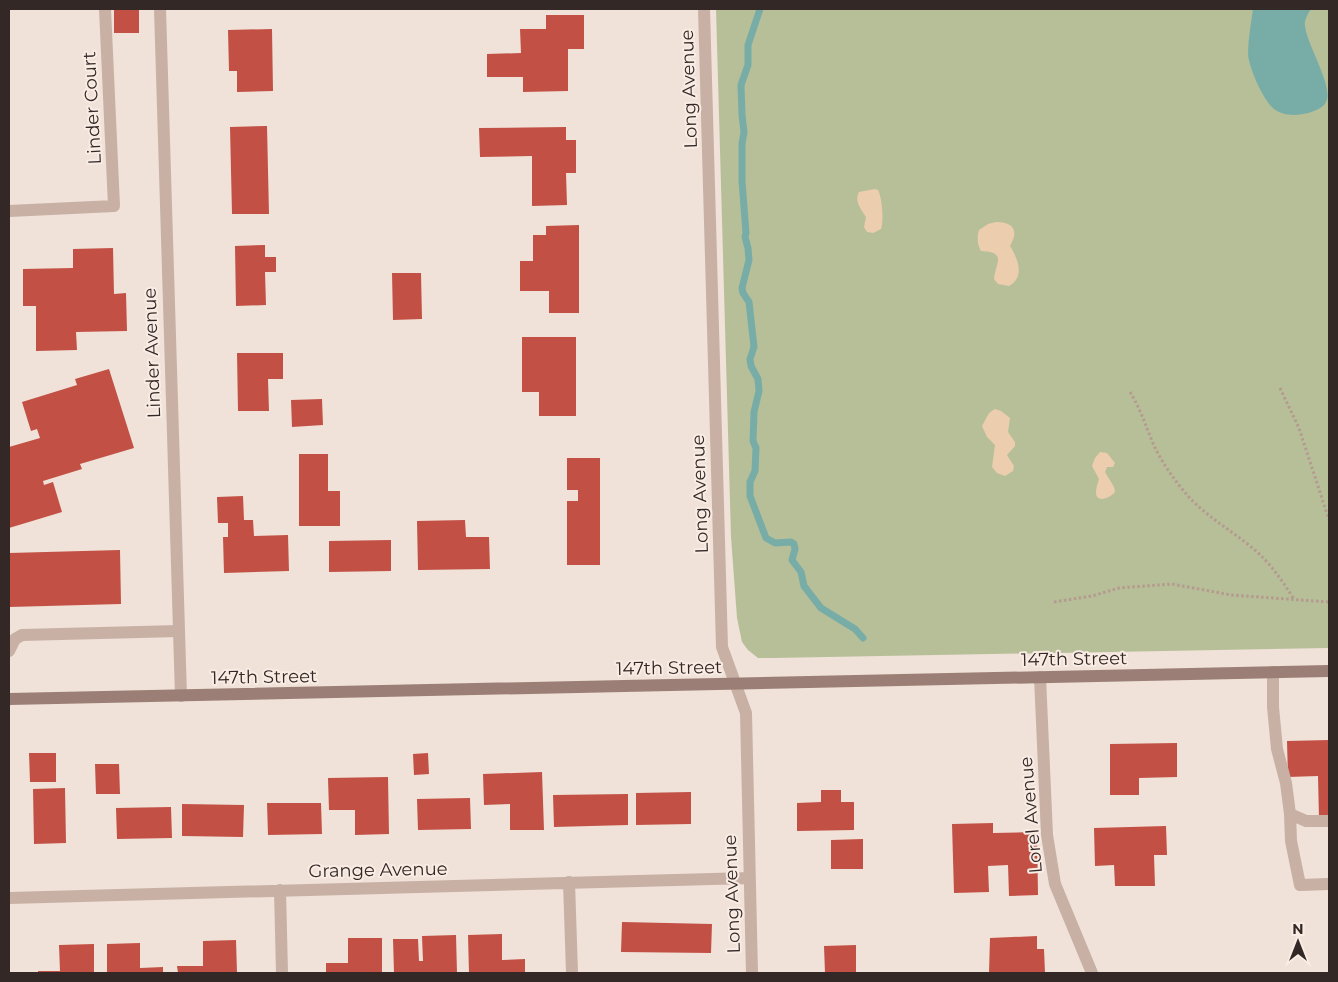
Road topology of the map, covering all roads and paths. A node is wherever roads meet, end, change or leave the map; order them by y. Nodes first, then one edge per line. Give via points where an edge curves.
1 (105, 9) edge
2 (160, 9) edge
3 (704, 9) edge
4 (9, 211) edge
5 (1280, 388) dead end
6 (1130, 392) dead end
7 (1329, 520) edge
8 (1294, 599) junction
9 (1054, 602) dead end
10 (1329, 602) edge
11 (179, 631) junction
12 (9, 651) edge
13 (1329, 670) edge
14 (1274, 672) junction
15 (1040, 677) junction
16 (735, 684) junction
17 (181, 696) junction
18 (9, 700) edge
19 (1290, 814) junction
20 (1329, 821) edge
21 (749, 878) junction
22 (569, 882) junction
23 (1329, 884) edge
24 (280, 890) junction
25 (9, 898) edge
26 (282, 973) edge
27 (572, 973) edge
28 (752, 973) edge
29 (1092, 973) edge

1 - 4 street, Linder Court via 114,206
2 - 11 street, Linder Avenue
3 - 16 street, Long Avenue via 722,647
5 - 7 path via 1299,428
6 - 8 path via 1160,457 1187,496 1262,556
8 - 9 path via 1231,594 1172,584 1119,588
8 - 10 path
11 - 12 street via 22,635 15,639
11 - 17 street, Linder Avenue
13 - 14 main road, 147th Street
14 - 15 main road, 147th Street
14 - 19 street via 1277,749
15 - 16 main road, 147th Street
15 - 29 street, Lorel Avenue via 1050,860 1055,884
16 - 17 main road, 147th Street
16 - 21 street, Long Avenue via 746,713
17 - 18 main road, 147th Street
19 - 20 street via 1306,821
19 - 23 street via 1290,841 1300,885
21 - 22 street, Grange Avenue
21 - 28 street, Long Avenue
22 - 24 street, Grange Avenue
22 - 27 street
24 - 25 street, Grange Avenue
24 - 26 street

